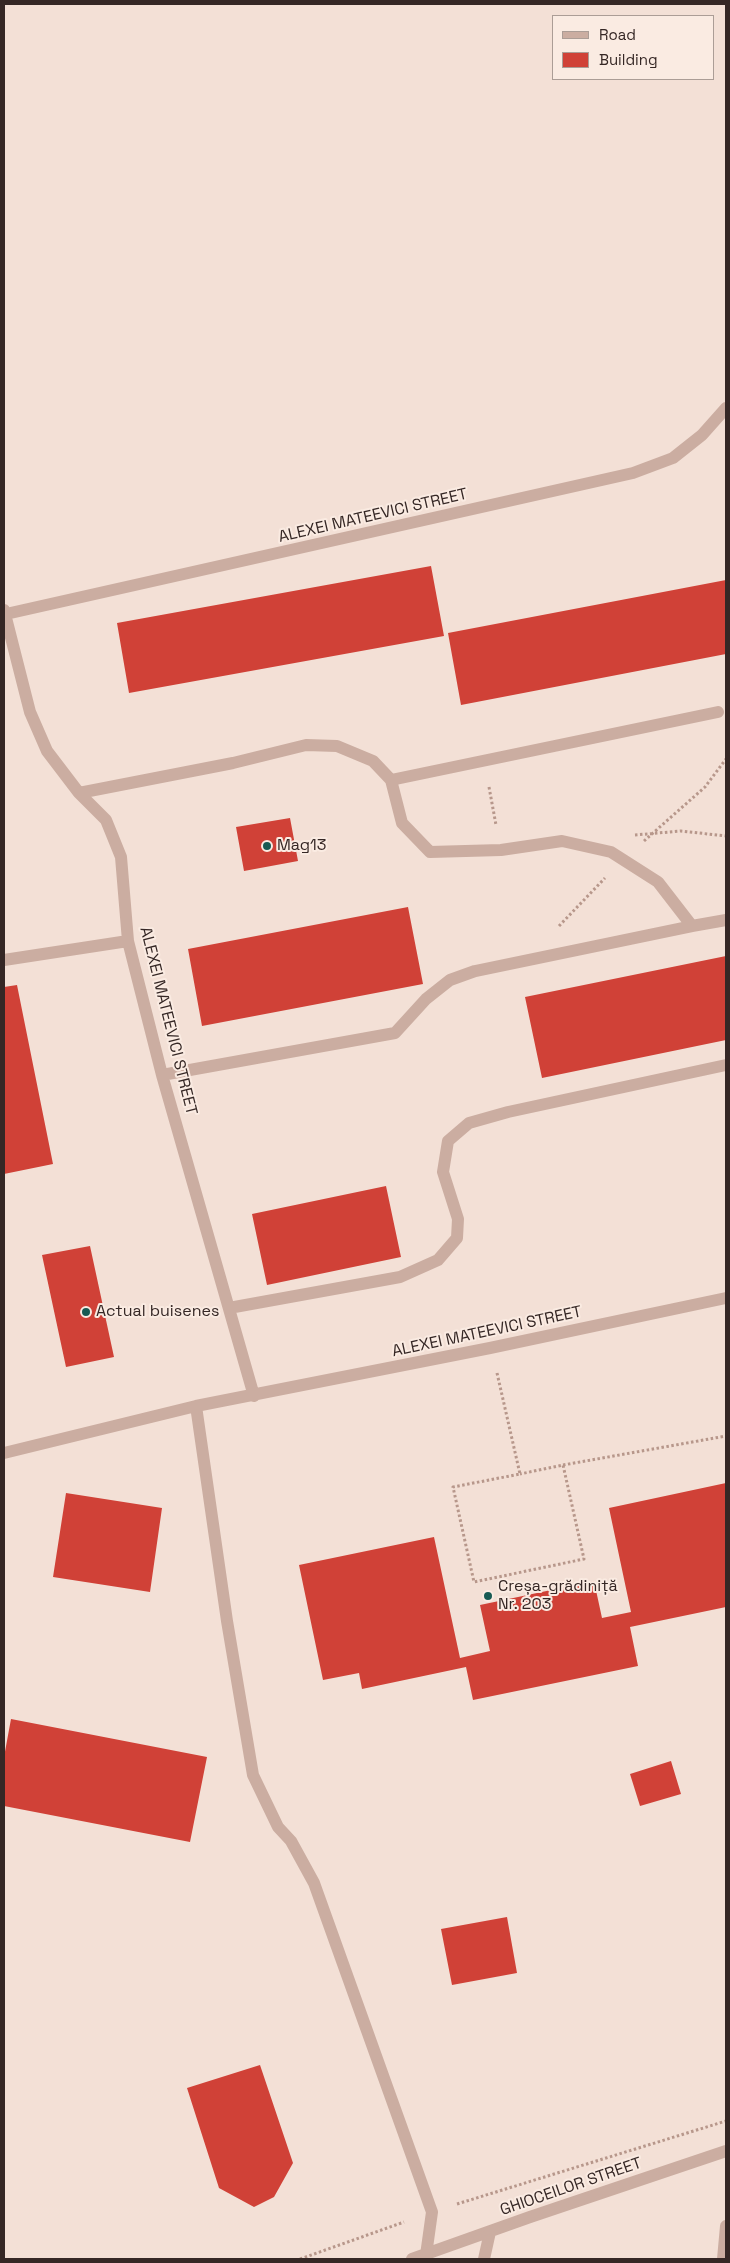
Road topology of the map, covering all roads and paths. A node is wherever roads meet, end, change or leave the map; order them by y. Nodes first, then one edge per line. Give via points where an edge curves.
1 (726, 408) edge
2 (5, 612) edge
3 (718, 712) dead end
4 (485, 761) junction
5 (391, 780) junction
6 (79, 793) junction
7 (626, 836) dead end
8 (726, 836) edge
9 (501, 850) junction
10 (726, 920) edge
11 (692, 926) junction
12 (128, 941) junction
13 (4, 960) edge
14 (726, 1065) edge
15 (162, 1075) junction
16 (726, 1298) edge
17 (229, 1308) junction
18 (490, 1348) junction
19 (254, 1396) junction
20 (196, 1406) junction
21 (726, 1436) edge
22 (4, 1453) edge
23 (563, 1465) junction
24 (520, 1474) junction
25 (726, 2121) edge
26 (726, 2151) edge
27 (432, 2212) junction
28 (726, 2226) edge
29 (490, 2232) junction
30 (426, 2255) junction
31 (300, 2259) edge
32 (412, 2259) edge
33 (484, 2259) edge
34 (723, 2259) edge

1 - 2 street, ALEXEI MATEEVICI STREET via 702,436 673,458 633,473
2 - 6 street, ALEXEI MATEEVICI STREET via 30,712 47,751
3 - 4 street
4 - 5 street
4 - 9 path
5 - 6 street via 373,761 337,746 306,745 233,763
5 - 9 street via 402,823 430,852
6 - 12 street, ALEXEI MATEEVICI STREET via 106,820 120,857
7 - 8 path via 681,830
9 - 11 street via 562,841 611,852 658,882
10 - 11 street
11 - 15 street via 475,971 450,980 426,999 395,1033
12 - 13 street
12 - 15 street, ALEXEI MATEEVICI STREET
14 - 17 street via 469,1123 448,1141 443,1172 458,1219 457,1238 438,1260 400,1277
15 - 17 street, ALEXEI MATEEVICI STREET
16 - 18 street, ALEXEI MATEEVICI STREET
17 - 19 street, ALEXEI MATEEVICI STREET
18 - 19 street, ALEXEI MATEEVICI STREET
18 - 24 path
19 - 20 street, ALEXEI MATEEVICI STREET
20 - 22 street, ALEXEI MATEEVICI STREET
20 - 27 street via 253,1775 278,1827 291,1841 314,1883
21 - 23 path
23 - 24 path
23 - 24 path via 584,1560 474,1582 453,1487
25 - 27 path
26 - 29 street, GHIOCEILOR STREET
27 - 30 street
27 - 31 path
28 - 34 street
29 - 30 street, GHIOCEILOR STREET
29 - 33 street
30 - 32 street, GHIOCEILOR STREET

